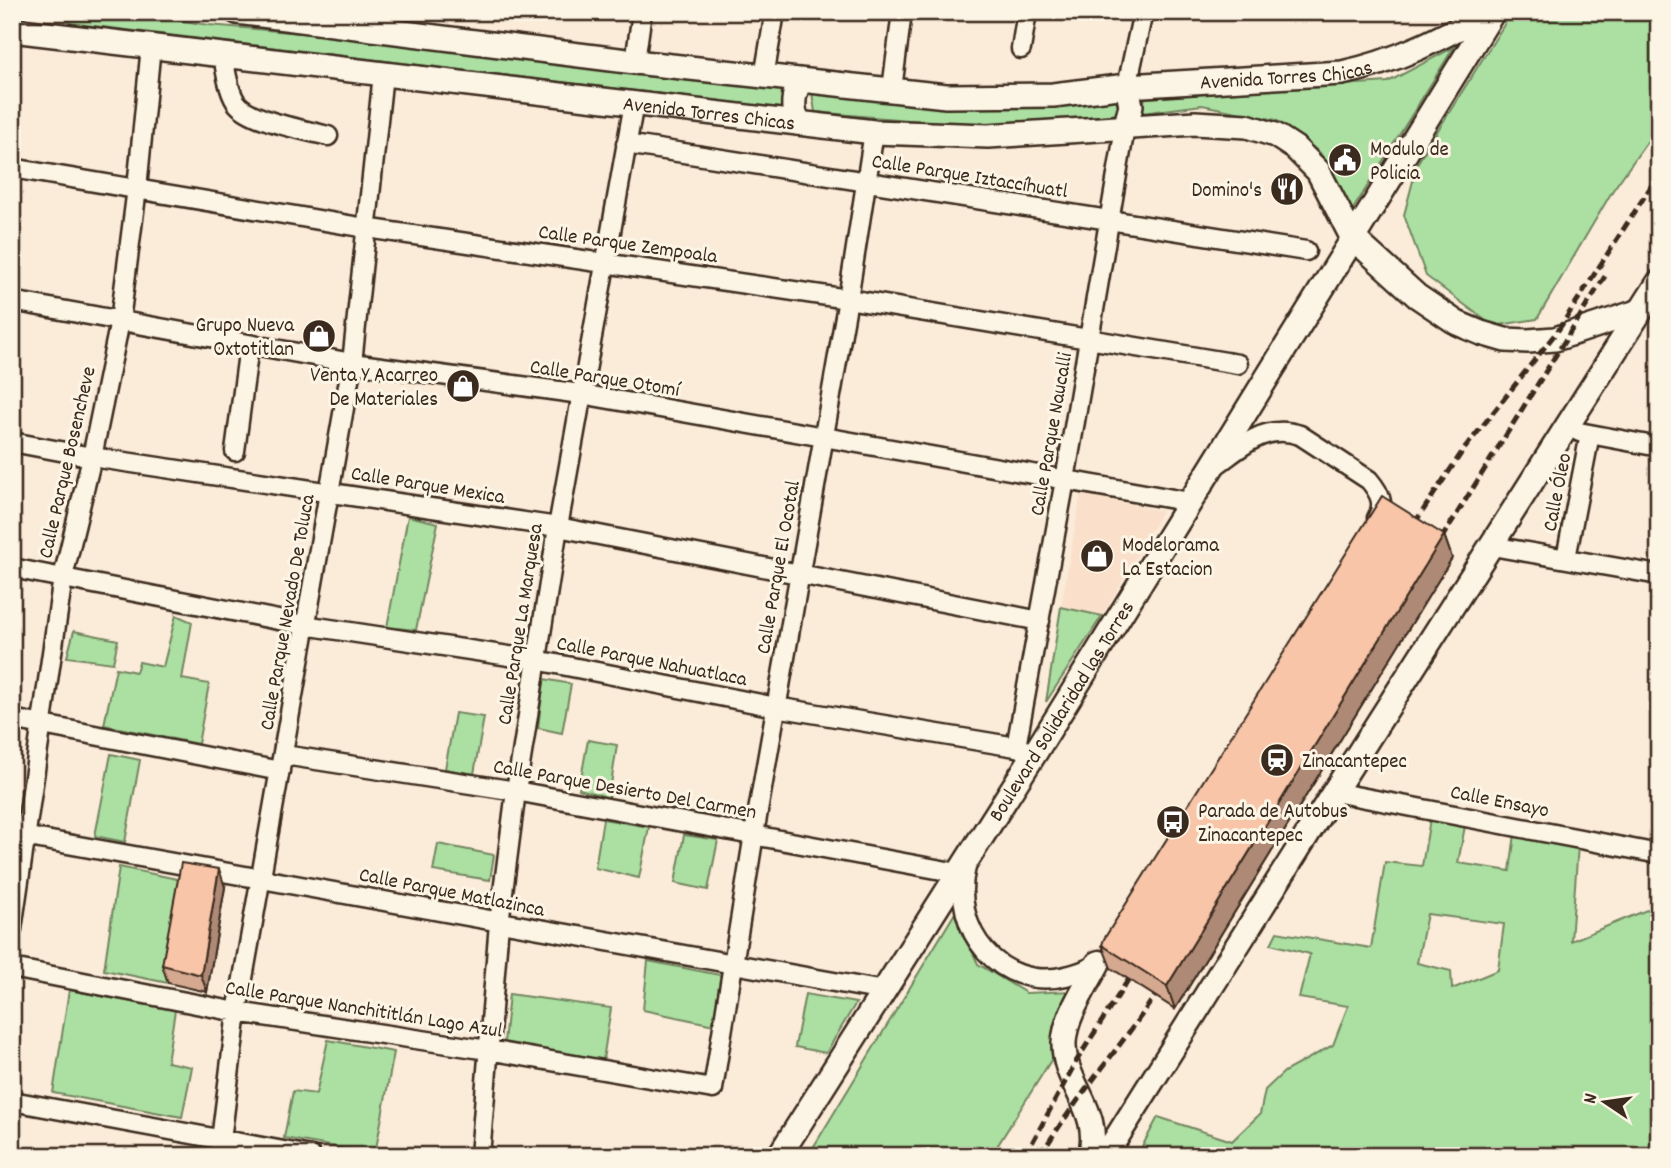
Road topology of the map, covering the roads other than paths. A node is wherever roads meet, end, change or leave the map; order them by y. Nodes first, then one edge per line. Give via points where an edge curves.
1 (23, 12) edge
2 (57, 12) edge
3 (237, 12) edge
4 (642, 12) edge
5 (775, 12) edge
6 (902, 12) edge
7 (1027, 12) edge
8 (1143, 12) edge
9 (1491, 12) edge
10 (387, 21) edge
11 (12, 29) edge
12 (63, 35) junction
13 (151, 46) junction
14 (1021, 49) dead end
15 (223, 54) junction
16 (635, 62) junction
17 (383, 74) junction
18 (764, 77) junction
19 (801, 81) junction
20 (1128, 86) junction
21 (892, 89) junction
22 (634, 103) junction
23 (798, 123) junction
24 (1125, 128) junction
25 (874, 132) junction
26 (328, 136) dead end
27 (626, 144) junction
28 (12, 168) edge
29 (868, 181) junction
30 (137, 188) junction
31 (1108, 221) junction
32 (366, 228) junction
33 (1352, 237) junction
34 (1306, 251) dead end
35 (606, 262) junction
36 (1652, 296) edge
37 (848, 299) junction
38 (12, 301) edge
39 (120, 321) junction
40 (1089, 340) junction
41 (249, 345) junction
42 (352, 363) junction
43 (1238, 364) dead end
44 (581, 394) junction
45 (1565, 429) junction
46 (1590, 434) junction
47 (822, 438) junction
48 (12, 442) edge
49 (1659, 447) edge
50 (235, 451) dead end
51 (92, 457) junction
52 (1209, 470) junction
53 (1065, 480) junction
54 (330, 492) junction
55 (1190, 502) junction
56 (558, 527) junction
57 (1367, 534) edge
58 (1492, 546) junction
59 (1566, 558) junction
60 (12, 568) edge
61 (799, 574) junction
62 (1659, 575) edge
63 (63, 578) junction
64 (1040, 621) junction
65 (304, 625) junction
66 (536, 660) junction
67 (776, 707) junction
68 (12, 719) edge
69 (43, 726) junction
70 (1025, 750) junction
71 (282, 763) junction
72 (516, 791) junction
73 (1334, 792) junction
74 (754, 834) junction
75 (18, 835) edge
76 (1659, 854) edge
77 (963, 865) junction
78 (261, 878) junction
79 (499, 923) junction
80 (12, 929) edge
81 (1112, 941) edge
82 (732, 964) junction
83 (1098, 964) junction
84 (12, 968) edge
85 (884, 991) junction
86 (237, 1012) junction
87 (488, 1050) junction
88 (710, 1089) joint
89 (12, 1101) edge
90 (219, 1147) edge
91 (311, 1156) edge
92 (480, 1156) edge
93 (779, 1156) edge
94 (1090, 1156) edge
95 (1105, 1156) edge

1 - 11 main road
2 - 12 main road
3 - 10 main road, Avenida Torres Chicas
4 - 16 street
5 - 18 street
6 - 21 street
7 - 14 street
8 - 20 street
9 - 20 main road, Avenida Torres Chicas via 1405,55 1342,73
9 - 33 main road, Boulevard Solidaridad las Torres
10 - 16 main road, Avenida Torres Chicas
11 - 12 main road, Avenida Torres Chicas
12 - 13 main road, Avenida Torres Chicas
13 - 15 main road, Avenida Torres Chicas
13 - 30 street, Calle Parque Bosencheve
15 - 17 main road, Avenida Torres Chicas
15 - 26 street via 234,100 240,106 268,120
16 - 18 main road, Avenida Torres Chicas
17 - 22 main road, Avenida Torres Chicas
17 - 32 street, Calle Parque Nevado De Toluca
18 - 19 main road, Avenida Torres Chicas
19 - 21 main road, Avenida Torres Chicas
19 - 23 main road via 793,107
20 - 21 main road, Avenida Torres Chicas via 979,97
20 - 24 main road via 1131,106
22 - 23 main road, Avenida Torres Chicas
22 - 27 street, Calle Parque La Marquesa
23 - 25 main road, Avenida Torres Chicas
24 - 25 main road, Avenida Torres Chicas via 988,136
24 - 31 street, Calle Parque Naucalli
24 - 33 main road, Avenida Torres Chicas via 1219,123 1275,135 1318,171
25 - 29 street, Calle Parque El Ocotal
27 - 29 street, Calle Parque Iztaccíhuatl
27 - 35 street, Calle Parque La Marquesa
28 - 30 street, Calle Parque Zempoala
29 - 31 street, Calle Parque Iztaccíhuatl
29 - 37 street, Calle Parque El Ocotal
30 - 32 street, Calle Parque Zempoala
30 - 39 street, Calle Parque Bosencheve
31 - 34 street, Calle Parque Iztaccíhuatl
31 - 40 street, Calle Parque Naucalli
32 - 35 street, Calle Parque Zempoala
32 - 42 street, Calle Parque Nevado De Toluca
33 - 36 main road via 1417,296 1457,323 1505,340 1555,339
33 - 52 main road, Boulevard Solidaridad las Torres
35 - 37 street, Calle Parque Zempoala
35 - 44 street, Calle Parque La Marquesa
36 - 45 main road
37 - 40 street, Calle Parque Zempoala
37 - 47 street, Calle Parque El Ocotal
38 - 39 street, Calle Parque Otomí
39 - 41 street, Calle Parque Otomí
39 - 51 street, Calle Parque Bosencheve
40 - 43 street, Calle Parque Zempoala
40 - 53 street, Calle Parque Naucalli
41 - 42 street, Calle Parque Otomí
41 - 50 street
42 - 44 street, Calle Parque Otomí
42 - 54 street, Calle Parque Nevado De Toluca
44 - 47 street, Calle Parque Otomí
44 - 56 street, Calle Parque La Marquesa
45 - 46 street
45 - 58 main road
46 - 49 street
46 - 59 street, Calle Óleo
47 - 53 street, Calle Parque Otomí
47 - 61 street, Calle Parque El Ocotal
48 - 51 street, Calle Parque Mexica
51 - 54 street, Calle Parque Mexica
51 - 63 street, Calle Parque Bosencheve
52 - 55 main road, Boulevard Solidaridad las Torres
52 - 57 street via 1261,434 1280,430 1300,435 1363,474 1377,490 1382,511
53 - 55 street, Calle Parque Otomí
53 - 64 street, Calle Parque Naucalli
54 - 56 street, Calle Parque Mexica
54 - 65 street, Calle Parque Nevado De Toluca
55 - 70 main road, Boulevard Solidaridad las Torres
56 - 61 street, Calle Parque Mexica
56 - 66 street, Calle Parque La Marquesa
58 - 59 street
58 - 73 main road
59 - 62 street
60 - 63 street, Calle Parque Nahuatlaca
61 - 64 street, Calle Parque Mexica
61 - 67 street, Calle Parque El Ocotal
63 - 65 street, Calle Parque Nahuatlaca
63 - 69 street, Calle Parque Bosencheve
64 - 70 street, Calle Parque Naucalli
65 - 66 street, Calle Parque Nahuatlaca
65 - 71 street, Calle Parque Nevado De Toluca
66 - 67 street, Calle Parque Nahuatlaca
66 - 72 street, Calle Parque La Marquesa
67 - 70 street, Calle Parque Nahuatlaca
67 - 74 street, Calle Parque El Ocotal
68 - 69 street, Calle Parque Desierto Del Carmen
69 - 71 street, Calle Parque Desierto Del Carmen
69 - 75 street, Calle Parque Bosencheve
70 - 77 main road, Boulevard Solidaridad las Torres
71 - 72 street, Calle Parque Desierto Del Carmen
71 - 78 street, Calle Parque Nevado De Toluca
72 - 74 street, Calle Parque Desierto Del Carmen
72 - 79 street, Calle Parque La Marquesa
73 - 76 street, Calle Ensayo
73 - 95 main road
74 - 77 street, Calle Parque Desierto Del Carmen
74 - 82 street, Calle Parque El Ocotal
75 - 78 street, Calle Parque Matlazinca
75 - 80 street, Calle Parque Bosencheve
77 - 83 street via 965,915 977,941 997,961 1021,974 1048,978
77 - 85 main road, Boulevard Solidaridad las Torres
78 - 79 street, Calle Parque Matlazinca
78 - 86 street, Calle Parque Nevado De Toluca
79 - 82 street, Calle Parque Matlazinca
79 - 87 street, Calle Parque La Marquesa
81 - 83 street
82 - 85 street, Calle Parque Matlazinca
82 - 88 street, Calle Parque El Ocotal via 714,1087
83 - 94 main road via 1067,1025 1064,1046 1090,1116
84 - 86 street, Calle Parque Nanchititlán Lago Azul
85 - 93 main road, Boulevard Solidaridad las Torres
86 - 87 street, Calle Parque Nanchititlán Lago Azul
86 - 90 street, Calle Parque Nevado De Toluca
87 - 88 street, Calle Parque Nanchititlán Lago Azul
87 - 92 street, Calle Parque La Marquesa
89 - 90 street
90 - 91 street

